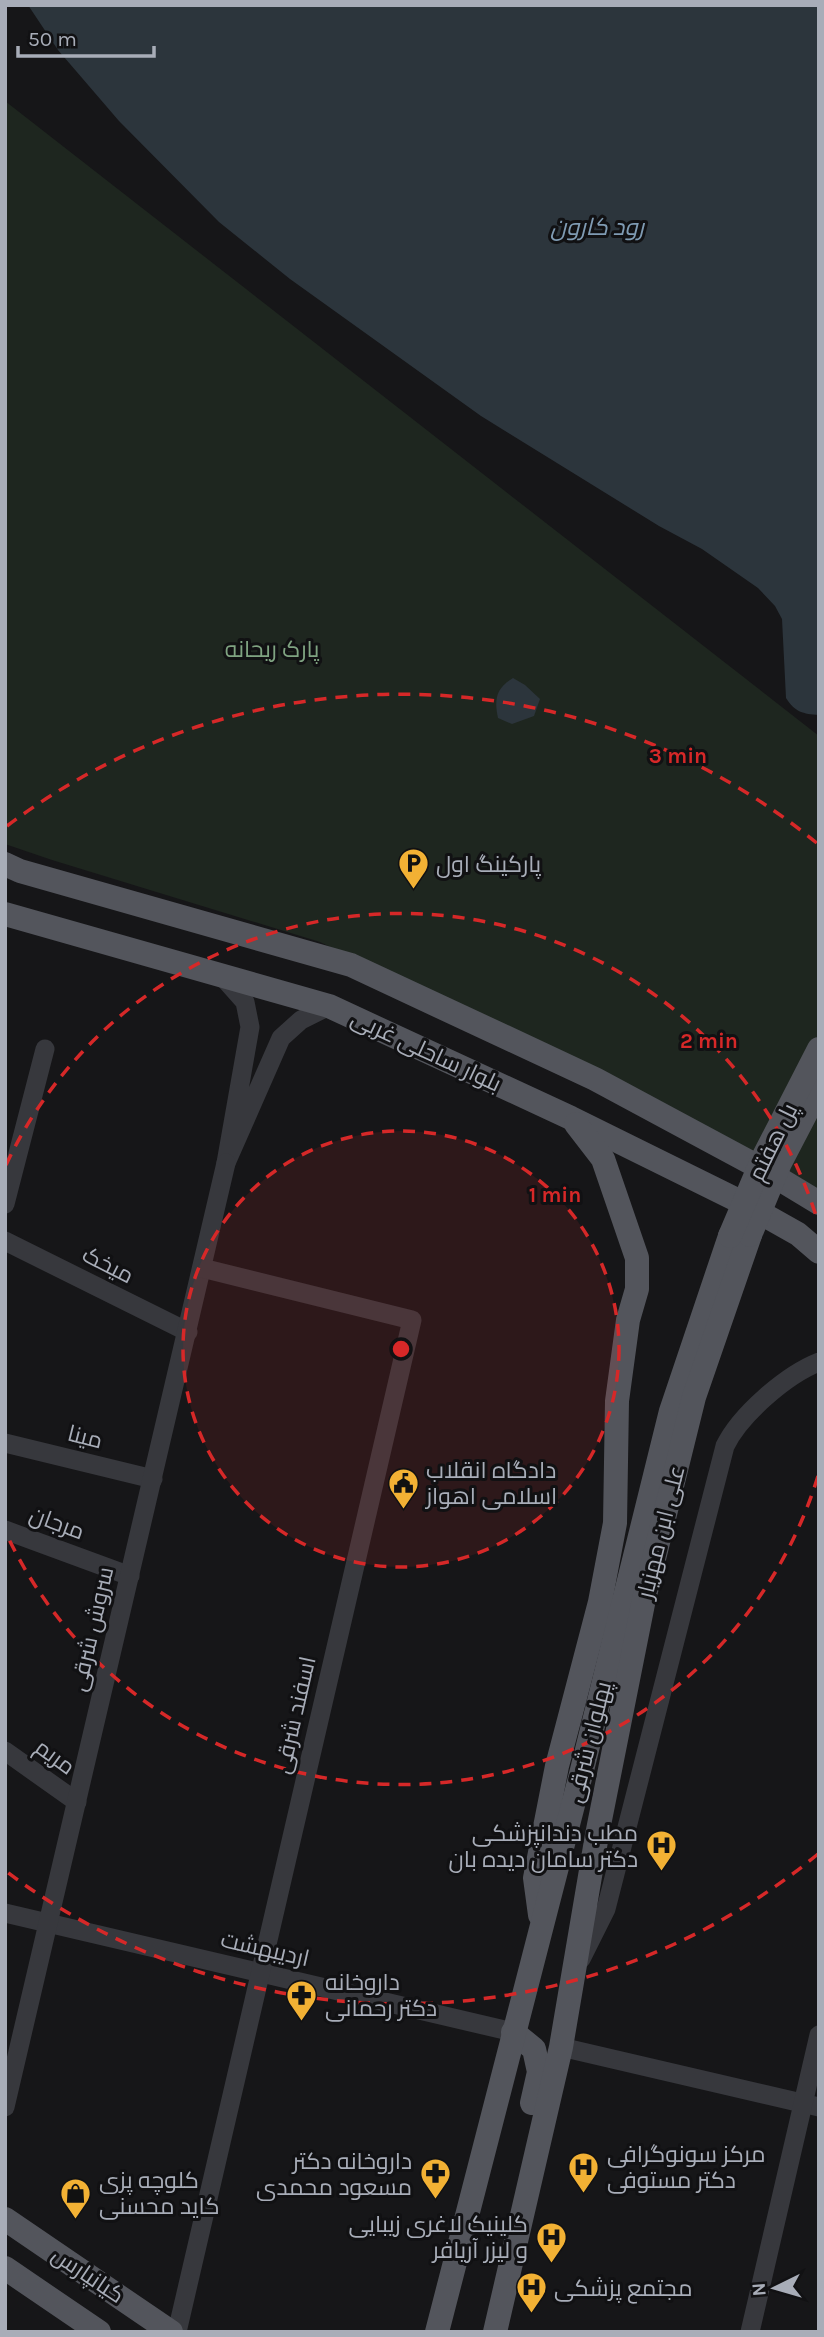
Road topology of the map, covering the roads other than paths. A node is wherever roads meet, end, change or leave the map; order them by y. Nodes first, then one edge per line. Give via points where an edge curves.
1 (5, 864) edge
2 (5, 914) edge
3 (220, 975) junction
4 (329, 1006) junction
5 (45, 1049) dead end
6 (819, 1049) edge
7 (819, 1088) edge
8 (571, 1118) junction
9 (226, 1163) junction
10 (819, 1203) edge
11 (5, 1204) edge
12 (740, 1236) junction
13 (5, 1241) edge
14 (819, 1252) edge
15 (202, 1268) junction
16 (188, 1332) junction
17 (819, 1362) edge
18 (5, 1443) edge
19 (153, 1479) junction
20 (5, 1530) edge
21 (130, 1576) junction
22 (5, 1751) edge
23 (77, 1802) junction
24 (597, 1835) joint
25 (5, 1913) edge
26 (48, 1923) junction
27 (542, 1925) junction
28 (259, 1974) junction
29 (573, 1976) junction
30 (513, 2032) junction
31 (819, 2035) edge
32 (561, 2048) junction
33 (810, 2105) edge
34 (5, 2107) edge
35 (5, 2219) edge
36 (5, 2268) edge
37 (506, 2281) junction
38 (99, 2332) edge
39 (171, 2332) edge
40 (177, 2332) edge
41 (437, 2332) edge
42 (495, 2332) edge
43 (750, 2332) edge

1 - 10 main road, بلوار ساحلی غربی via 351,965 595,1079
2 - 3 main road, بلوار ساحلی غربی
3 - 4 main road, بلوار ساحلی غربی
3 - 9 street via 245,1002 250,1027
4 - 8 main road, بلوار ساحلی غربی
4 - 9 street via 301,1020 281,1038
5 - 11 street
6 - 12 main road, پل هفتم, bridge via 764,1156
7 - 12 main road, پل هفتم, bridge
8 - 14 main road, بلوار ساحلی غربی via 741,1202 798,1234
8 - 27 main road via 603,1159 637,1258 637,1289 617,1401 615,1523 535,1878
9 - 15 street, سروش شرقی
12 - 24 main road, علی ابن مهزیار via 644,1599
12 - 27 main road, پهلوان شرقی via 671,1411
13 - 16 street, میخک
15 - 16 street, سروش شرقی
15 - 28 street, اسفند شرقی via 412,1320
16 - 19 street, سروش شرقی
17 - 29 street, پهلوان شرقی via 748,1412 724,1446 606,1909
18 - 19 street, مینا
19 - 21 street, سروش شرقی
20 - 21 street, مرجان
21 - 23 street, سروش شرقی
22 - 23 street, مریم
23 - 26 street, سروش شرقی
24 - 29 main road, پهلوان شرقی
25 - 26 street, اردیبهشت
26 - 28 street, اردیبهشت
26 - 34 street, سروش شرقی
27 - 30 main road, پهلوان شرقی
28 - 30 street, اردیبهشت
28 - 40 street, اسفند شرقی
29 - 32 main road, پهلوان شرقی
30 - 37 main road via 534,2049 539,2072 499,2247
30 - 41 main road, پهلوان شرقی
31 - 33 street
32 - 33 street
32 - 37 main road, پهلوان شرقی
33 - 43 street
35 - 39 main road, کیانپارس
36 - 38 main road, کیانپارس
37 - 42 main road, پهلوان شرقی

